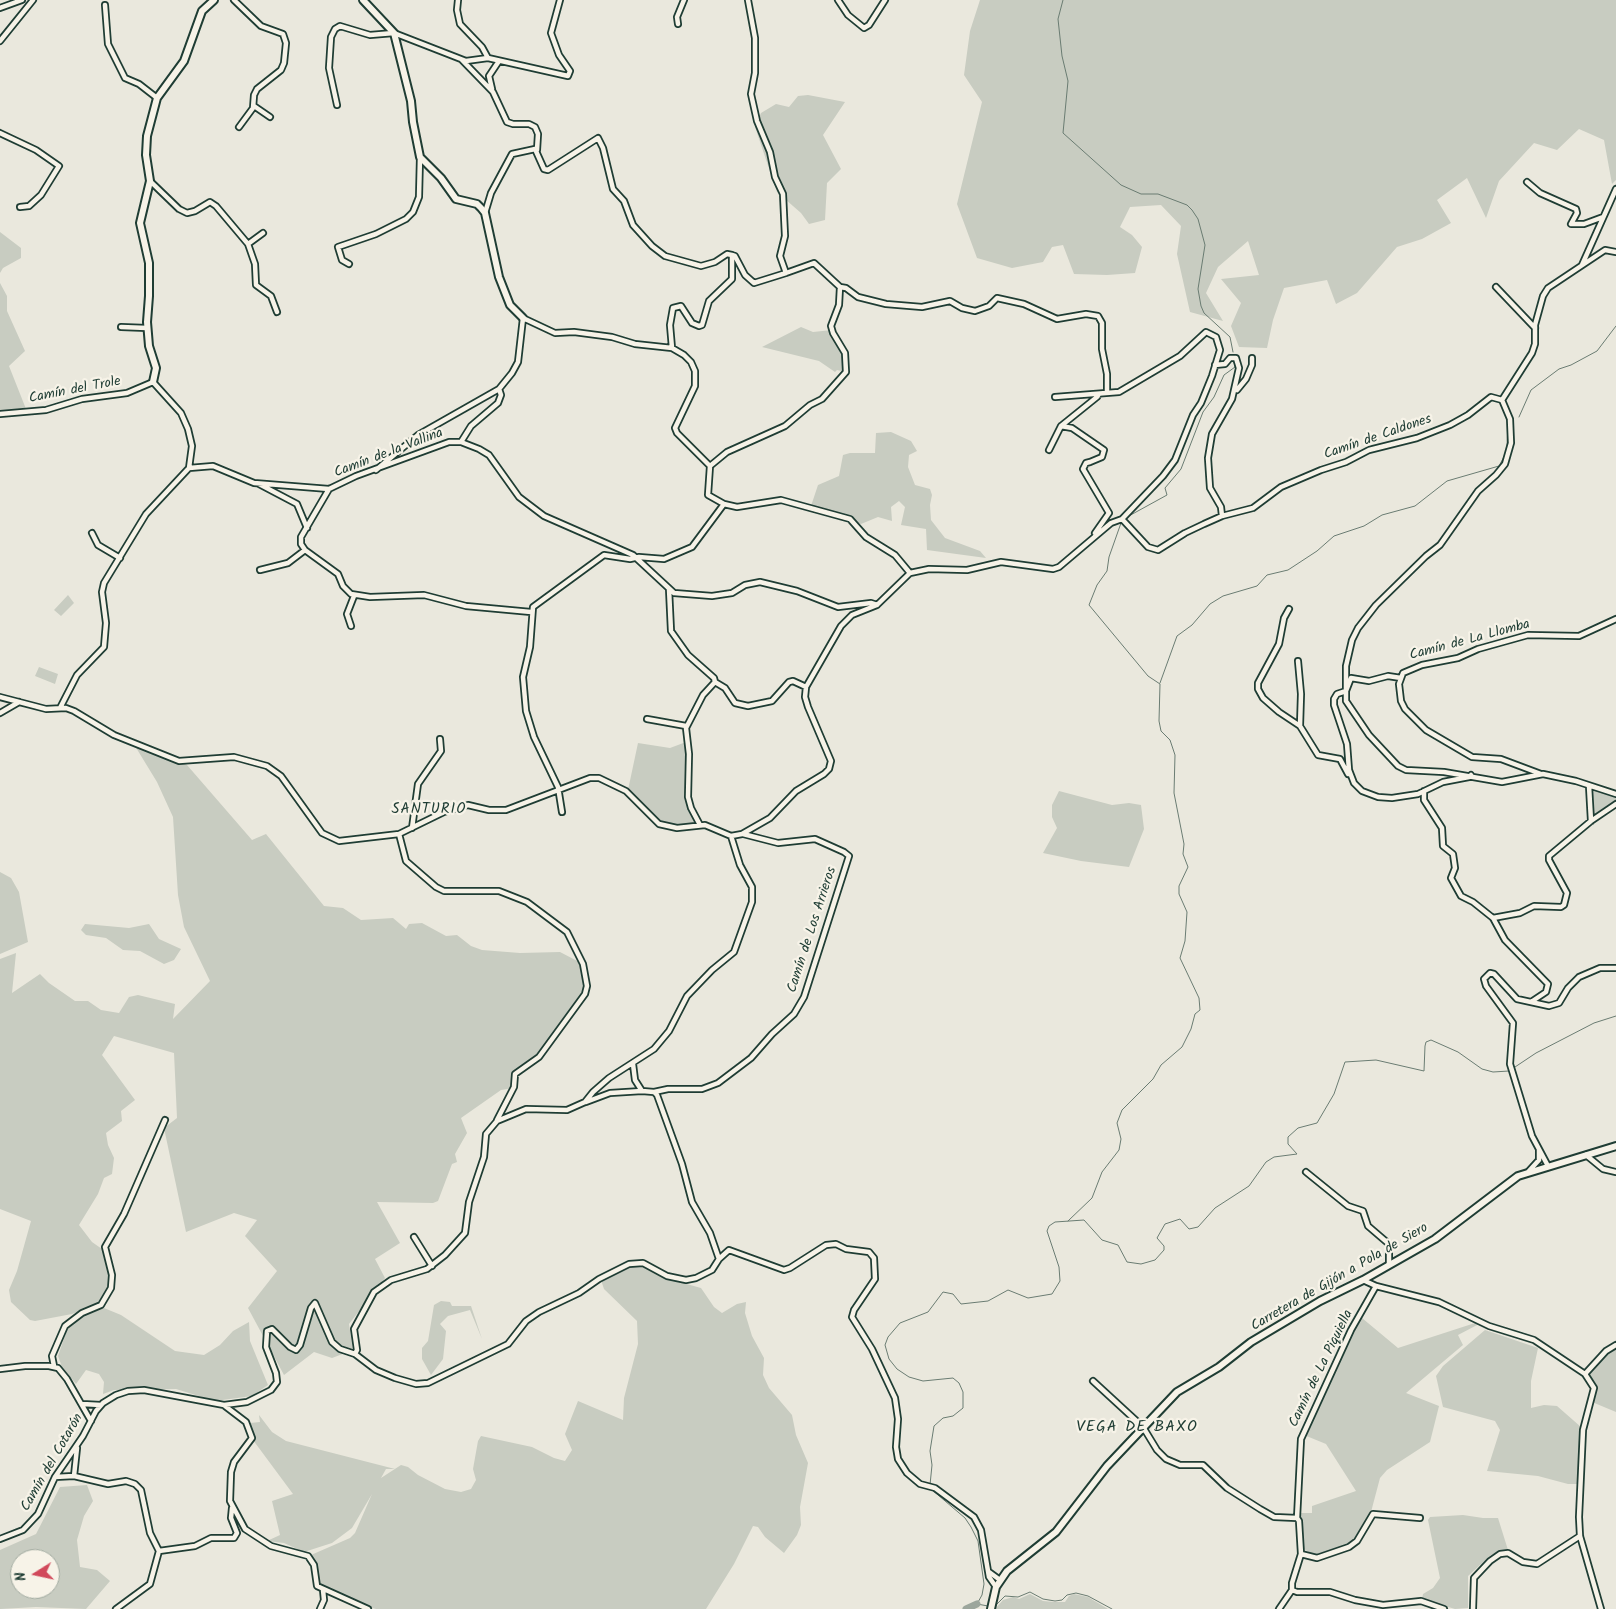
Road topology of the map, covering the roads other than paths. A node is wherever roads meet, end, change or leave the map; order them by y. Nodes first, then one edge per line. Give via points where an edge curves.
1 (22, 0) edge
2 (33, 0) edge
3 (214, 0) edge
4 (234, 0) edge
5 (363, 0) edge
6 (458, 0) edge
7 (560, 0) edge
8 (684, 0) edge
9 (748, 0) edge
10 (838, 0) edge
11 (885, 0) edge
12 (105, 5) dead end
13 (0, 8) edge
14 (678, 24) dead end
15 (394, 34) junction
16 (0, 41) edge
17 (488, 58) junction
18 (462, 60) junction
19 (499, 61) junction
20 (494, 92) junction
21 (157, 98) junction
22 (337, 105) dead end
23 (254, 106) junction
24 (270, 117) dead end
25 (239, 126) dead end
26 (0, 133) edge
27 (537, 150) junction
28 (420, 158) junction
29 (150, 181) junction
30 (1527, 182) dead end
31 (1616, 189) edge
32 (20, 207) dead end
33 (485, 213) junction
34 (1603, 217) junction
35 (263, 233) dead end
36 (248, 244) junction
37 (1616, 252) edge
38 (732, 255) junction
39 (349, 264) dead end
40 (1582, 265) junction
41 (786, 273) junction
42 (840, 287) junction
43 (1496, 287) dead end
44 (277, 312) dead end
45 (523, 318) junction
46 (121, 327) dead end
47 (147, 328) junction
48 (1535, 328) junction
49 (672, 348) junction
50 (1252, 358) dead end
51 (1216, 365) junction
52 (153, 382) junction
53 (499, 390) junction
54 (1107, 392) junction
55 (1234, 393) junction
56 (1099, 394) junction
57 (1055, 397) dead end
58 (1502, 400) junction
59 (0, 414) edge
60 (1061, 426) junction
61 (461, 442) junction
62 (1049, 450) dead end
63 (710, 466) junction
64 (189, 468) junction
65 (376, 470) junction
66 (259, 483) junction
67 (329, 489) junction
68 (724, 504) junction
69 (1222, 516) junction
70 (1122, 519) junction
71 (307, 529) junction
72 (92, 533) dead end
73 (1091, 538) junction
74 (305, 550) junction
75 (120, 558) junction
76 (636, 558) junction
77 (260, 570) dead end
78 (910, 573) junction
79 (669, 589) junction
80 (354, 596) junction
81 (876, 605) junction
82 (1289, 609) dead end
83 (531, 612) junction
84 (1616, 619) edge
85 (351, 626) dead end
86 (1298, 661) dead end
87 (1401, 678) junction
88 (715, 682) junction
89 (806, 687) junction
90 (1346, 691) junction
91 (0, 697) edge
92 (20, 702) junction
93 (60, 708) junction
94 (0, 713) edge
95 (647, 719) dead end
96 (686, 726) junction
97 (1300, 726) junction
98 (440, 739) dead end
99 (1543, 774) junction
100 (1471, 775) junction
101 (1354, 784) junction
102 (1589, 786) junction
103 (559, 790) junction
104 (1424, 791) junction
105 (1616, 794) edge
106 (1412, 795) junction
107 (1424, 800) junction
108 (1616, 804) edge
109 (562, 812) dead end
110 (1591, 821) junction
111 (700, 825) junction
112 (412, 828) junction
113 (399, 834) junction
114 (742, 834) junction
115 (731, 836) junction
116 (1493, 918) junction
117 (1616, 968) edge
118 (1532, 1002) junction
119 (633, 1064) junction
120 (642, 1091) junction
121 (654, 1092) junction
122 (586, 1102) junction
123 (165, 1120) dead end
124 (497, 1121) junction
125 (1616, 1146) edge
126 (1539, 1148) junction
127 (1586, 1155) junction
128 (1539, 1160) junction
129 (1546, 1166) junction
130 (1529, 1171) junction
131 (1306, 1172) dead end
132 (1616, 1172) edge
133 (414, 1237) dead end
134 (719, 1259) junction
135 (1389, 1265) junction
136 (432, 1266) junction
137 (1363, 1280) junction
138 (1376, 1286) junction
139 (1616, 1345) edge
140 (354, 1354) junction
141 (54, 1366) junction
142 (0, 1369) edge
143 (1585, 1374) junction
144 (1093, 1381) dead end
145 (82, 1404) junction
146 (101, 1405) junction
147 (224, 1405) junction
148 (90, 1420) junction
149 (1143, 1427) junction
150 (77, 1445) junction
151 (74, 1476) junction
152 (55, 1477) junction
153 (232, 1508) junction
154 (1297, 1518) junction
155 (1420, 1518) dead end
156 (1580, 1536) junction
157 (0, 1539) edge
158 (159, 1551) junction
159 (1301, 1554) junction
160 (987, 1569) junction
161 (1000, 1580) junction
162 (996, 1587) junction
163 (323, 1590) junction
164 (1292, 1590) junction
165 (116, 1609) edge
166 (320, 1609) edge
167 (368, 1609) edge
168 (991, 1609) edge
169 (1279, 1609) edge
170 (1444, 1609) edge
171 (1473, 1609) edge
172 (1601, 1609) edge

1 - 13 street
2 - 16 street
3 - 21 street via 202,11 184,61
4 - 23 street via 262,26 283,34 286,44 284,65 257,89
5 - 15 street
6 - 17 street via 460,24
7 - 19 street via 551,33 570,75
8 - 14 street via 677,17
9 - 41 street via 755,38 751,94 757,121 783,194 785,236 780,256
10 - 11 street via 848,15 864,28
12 - 21 street via 108,44 125,78
15 - 18 street
15 - 22 street via 373,36 344,26 335,29 331,37 329,68
15 - 28 street via 411,101
17 - 18 street
17 - 19 street
18 - 20 street
19 - 20 street via 489,76
20 - 27 street via 508,122 535,127
21 - 29 street via 147,136
23 - 24 street
23 - 25 street
26 - 32 street via 36,150 59,166 41,195 29,206
27 - 33 street via 509,156
27 - 38 street via 544,169 548,170 598,138 613,189 624,201 633,225 656,249 677,261 700,266 727,254
28 - 33 street via 442,178 456,199 477,204
28 - 39 street via 419,197 410,216 376,234 338,247 342,260
29 - 36 street via 187,213 195,212 208,203 214,204
29 - 47 street via 140,223 149,273
30 - 34 street via 1540,194 1576,209 1578,213 1571,224 1584,224
31 - 34 street
33 - 45 street via 499,277 510,304
34 - 40 street
35 - 36 street
36 - 44 street via 255,264 256,285 271,296
37 - 40 street via 1605,250
38 - 41 street via 754,284
38 - 49 street via 732,279 709,300 702,325 692,323 681,306 674,308 670,325
40 - 48 street via 1548,288
41 - 42 street via 814,263
42 - 54 street via 862,298 886,304 922,307 950,302 975,311 989,306 998,298 1024,304 1057,319 1086,314 1098,316 1102,323
42 - 63 street via 839,305 831,326 846,358 844,376 822,399 785,426 736,447
43 - 48 street
45 - 49 street via 554,333 574,332
45 - 53 street via 518,362
46 - 47 street
47 - 52 street via 156,368
48 - 58 street via 1532,353
49 - 63 street via 691,362 695,378 695,386 675,428
50 - 55 street via 1246,379
51 - 54 street via 1220,350 1216,337 1206,332 1180,356 1127,389
51 - 55 street via 1236,358 1239,368
51 - 70 street via 1175,460
52 - 59 street, Camín del Trole via 127,393 82,399 51,409
52 - 64 street via 181,413 188,429 192,446
53 - 61 street via 498,403 471,426
53 - 65 street via 418,435
54 - 56 street
55 - 69 street via 1212,434 1208,458 1210,488 1221,507
56 - 57 street
56 - 60 street
58 - 69 street, Camín de Caldones via 1491,397 1450,425 1417,438 1369,450 1281,487 1253,508
58 - 90 street via 1510,419 1511,443 1505,464 1478,491 1440,545 1376,606 1358,628 1346,666
60 - 62 street
60 - 73 street via 1079,432 1103,448 1102,457 1086,463 1083,469 1109,513
61 - 65 street, Camín de la Vallina via 449,442
61 - 76 street, Camín de la Vallina via 489,455 520,497 544,516
63 - 68 street via 707,494
64 - 66 street, Camín de la Vallina via 213,466
64 - 75 street via 146,514
65 - 67 street, Camín de la Vallina
66 - 67 street, Camín de la Vallina
66 - 71 street via 297,504
67 - 71 street
68 - 76 street via 692,547 664,559
68 - 78 street via 741,507 777,500 850,519 866,537 895,555
69 - 70 street, Camín de Caldones via 1158,550 1148,547
70 - 73 street
71 - 74 street via 300,539
72 - 75 street via 98,545
73 - 78 street via 1053,569 1001,562 967,570 929,569
74 - 77 street via 288,563
74 - 80 street via 333,570 345,589
75 - 93 street via 102,587 106,622 104,647 77,675
76 - 79 street, Camín de la Vallina
76 - 83 street via 601,557 535,604
78 - 81 street
79 - 81 street via 681,595 712,596 732,593 745,585 760,582 797,591 838,607
79 - 88 street via 671,631 688,655
80 - 83 street via 424,595 466,606
80 - 85 street via 348,614
81 - 89 street via 852,616 835,632
82 - 97 street via 1279,644 1257,686 1264,698
83 - 103 street via 530,647 523,677 527,717
84 - 87 street, Camín de La Llomba via 1579,636 1535,634 1514,638 1451,660 1405,670
86 - 97 street
87 - 90 street via 1388,676 1369,681 1351,678
87 - 99 street, Camín de La Llomba via 1401,701 1426,730 1472,757 1501,759
88 - 89 street via 725,688 735,703 748,706 772,701 789,682
88 - 96 street via 703,695
89 - 114 street via 808,707 831,761 829,769 796,791 770,818
90 - 100 street via 1348,705 1369,735 1398,766 1414,772
90 - 101 street via 1337,694 1334,705 1347,744 1349,770
91 - 92 street
92 - 93 street via 46,709
92 - 94 street
93 - 113 street via 74,710 128,742 149,747 179,761 234,757 271,768 281,776 318,829 333,839 350,841
95 - 96 street
96 - 111 street via 688,798
97 - 101 street via 1318,755 1340,759
98 - 112 street via 441,751 418,784
99 - 100 street via 1509,782
99 - 102 street
100 - 104 street
101 - 106 street via 1362,791 1384,798
102 - 105 street
102 - 110 street
103 - 109 street
103 - 111 street via 586,778 599,778 626,791 659,824 677,828
103 - 112 street via 506,810 468,805 459,807
104 - 106 street
104 - 107 street
106 - 107 street
107 - 116 street via 1442,828 1443,846 1453,854 1452,882 1463,898
108 - 110 street
110 - 116 street via 1549,856 1548,860 1567,893 1564,905 1534,906 1520,913
111 - 115 street via 711,826
112 - 113 street
113 - 124 street via 406,861 436,887 444,891 499,891 527,902 567,932 583,964 587,986 585,994 539,1056 515,1074 514,1086
114 - 115 street
114 - 121 street, Camín de Los Arrieros via 778,843 815,839 849,856 804,996 794,1014 752,1058 718,1083 702,1089
115 - 119 street via 740,865 752,887 752,902 739,942 734,952 687,996 663,1040
116 - 118 street via 1504,940 1548,984 1546,992
117 - 118 street via 1600,968 1579,977 1555,1005
118 - 126 street via 1517,999 1494,974 1486,976 1484,982 1513,1023 1510,1064 1532,1136
119 - 120 street
119 - 122 street via 609,1078
120 - 121 street
120 - 122 street via 610,1092
121 - 134 street via 682,1164 692,1202 710,1233
122 - 124 street via 567,1110 526,1109
123 - 141 street via 124,1214 105,1247 112,1275 111,1288 101,1305 77,1316 65,1326 52,1356
124 - 136 street via 486,1134 484,1157 469,1202 465,1233
125 - 127 street, Carretera de Gijón a Pola de Siero
126 - 128 street
126 - 129 street
127 - 129 street, Carretera de Gijón a Pola de Siero
127 - 132 street via 1603,1169
128 - 129 street
128 - 130 street
129 - 130 street, Carretera de Gijón a Pola de Siero
130 - 135 street, Carretera de Gijón a Pola de Siero via 1435,1238
131 - 135 street via 1348,1206 1363,1212 1368,1226 1389,1244
133 - 136 street
134 - 140 street via 712,1270 686,1280 667,1276 643,1263 629,1264 539,1312 508,1344 428,1383 416,1384 395,1378 376,1370
134 - 160 street via 726,1251 734,1250 784,1270 822,1246 831,1244 873,1254 875,1280 852,1318 872,1349 895,1398 898,1459 920,1484 954,1501 977,1522
135 - 137 street, Carretera de Gijón a Pola de Siero
136 - 140 street via 391,1280 374,1292 354,1328 357,1350
137 - 138 street
137 - 149 street, Carretera de Gijón a Pola de Siero via 1251,1342 1219,1367 1178,1392
138 - 143 street via 1439,1302 1489,1326 1534,1340
138 - 154 street, Camín de La Piquiella via 1351,1330 1301,1439
139 - 143 street
140 - 147 street, Camín del Cotarón via 332,1342 315,1303 296,1350 275,1330 269,1328 267,1331 266,1347 278,1378 274,1386 248,1402
141 - 142 street
141 - 145 street via 67,1379
143 - 156 street via 1594,1388 1583,1430
144 - 149 street
145 - 146 street
145 - 148 street
146 - 147 street, Camín del Cotarón via 128,1391 144,1390
146 - 148 street, Camín del Cotarón
147 - 153 street via 246,1422 252,1438 232,1467
148 - 150 street, Camín del Cotarón
149 - 154 street via 1156,1450 1166,1459 1180,1465 1202,1465 1227,1488 1260,1509 1274,1516
149 - 161 street, Carretera de Gijón a Pola de Siero via 1107,1466 1056,1532 1013,1565
150 - 151 street
150 - 152 street, Camín del Cotarón
151 - 152 street
151 - 158 street via 108,1484 126,1481 135,1484 141,1490 150,1533
152 - 157 street, Camín del Cotarón via 30,1524
153 - 158 street via 230,1513 235,1537 211,1538 195,1546
153 - 163 street via 254,1537 286,1552 308,1556 314,1565 316,1582
154 - 159 street, Camín de La Piquiella
155 - 159 street via 1373,1514 1362,1534 1349,1547 1317,1558
156 - 171 street via 1537,1564 1523,1562 1505,1553 1490,1561 1474,1578
156 - 172 street
158 - 165 street via 150,1584
159 - 164 street, Camín de La Piquiella
160 - 161 street
160 - 162 street
161 - 162 street, Carretera de Gijón a Pola de Siero
162 - 168 street, Carretera de Gijón a Pola de Siero
163 - 166 street via 324,1600
163 - 167 street
164 - 169 street, Camín de La Piquiella
164 - 170 street via 1330,1592 1383,1605 1421,1601

